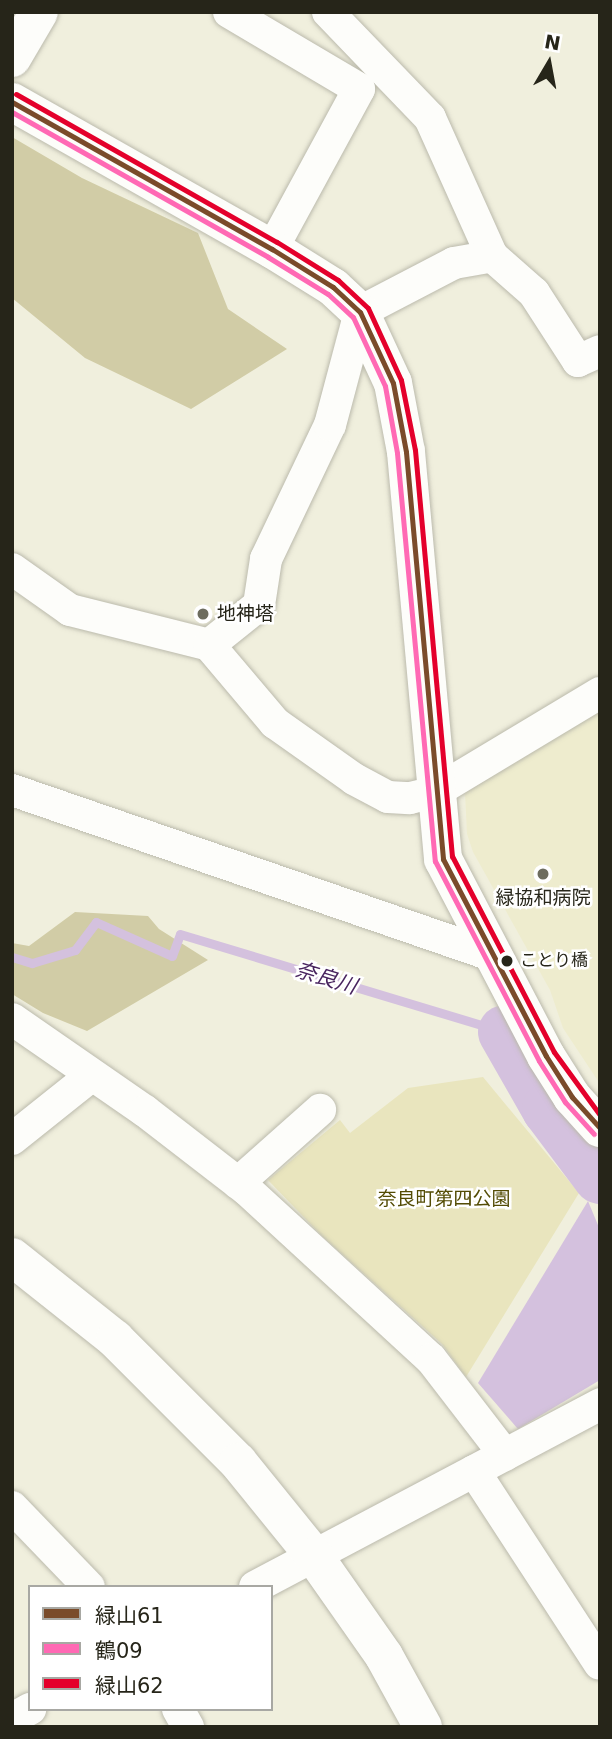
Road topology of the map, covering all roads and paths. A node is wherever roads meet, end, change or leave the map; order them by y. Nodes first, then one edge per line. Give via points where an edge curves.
1 (39, 12) edge
2 (230, 12) edge
3 (328, 12) edge
4 (12, 58) edge
5 (12, 102) edge
6 (272, 248) junction
7 (492, 256) junction
8 (360, 312) junction
9 (600, 351) edge
10 (12, 569) edge
11 (209, 645) junction
12 (600, 693) edge
13 (12, 790) edge
14 (435, 792) junction
15 (497, 957) junction
16 (12, 1019) edge
17 (91, 1076) junction
18 (320, 1110) dead end
19 (600, 1128) edge
20 (12, 1139) edge
21 (238, 1182) junction
22 (12, 1257) edge
23 (600, 1404) edge
24 (505, 1455) junction
25 (474, 1471) junction
26 (12, 1507) edge
27 (314, 1556) junction
28 (87, 1585) edge
29 (259, 1585) edge
30 (600, 1664) edge
31 (28, 1710) edge
32 (179, 1711) edge
33 (12, 1719) edge
34 (188, 1727) edge
35 (423, 1727) edge

1 - 4 street
2 - 6 street via 359,89
3 - 7 street via 430,118
5 - 6 street
6 - 8 street via 333,286
7 - 8 street via 454,263
7 - 9 street via 534,293 578,362
8 - 11 street via 330,425 266,559 259,605
8 - 14 street via 393,383 406,452
10 - 11 street via 70,610
11 - 14 street via 275,723 354,779 388,797
12 - 14 street
13 - 15 street
14 - 15 street via 443,859
15 - 19 street via 546,1056 572,1097
16 - 17 street
17 - 20 street
17 - 21 street
18 - 21 street
21 - 24 street via 431,1359
22 - 27 street via 115,1339 238,1462
23 - 24 street
24 - 25 street
25 - 27 street
25 - 30 street
26 - 28 street
27 - 29 street
27 - 35 street via 384,1656
31 - 33 street
32 - 34 street

